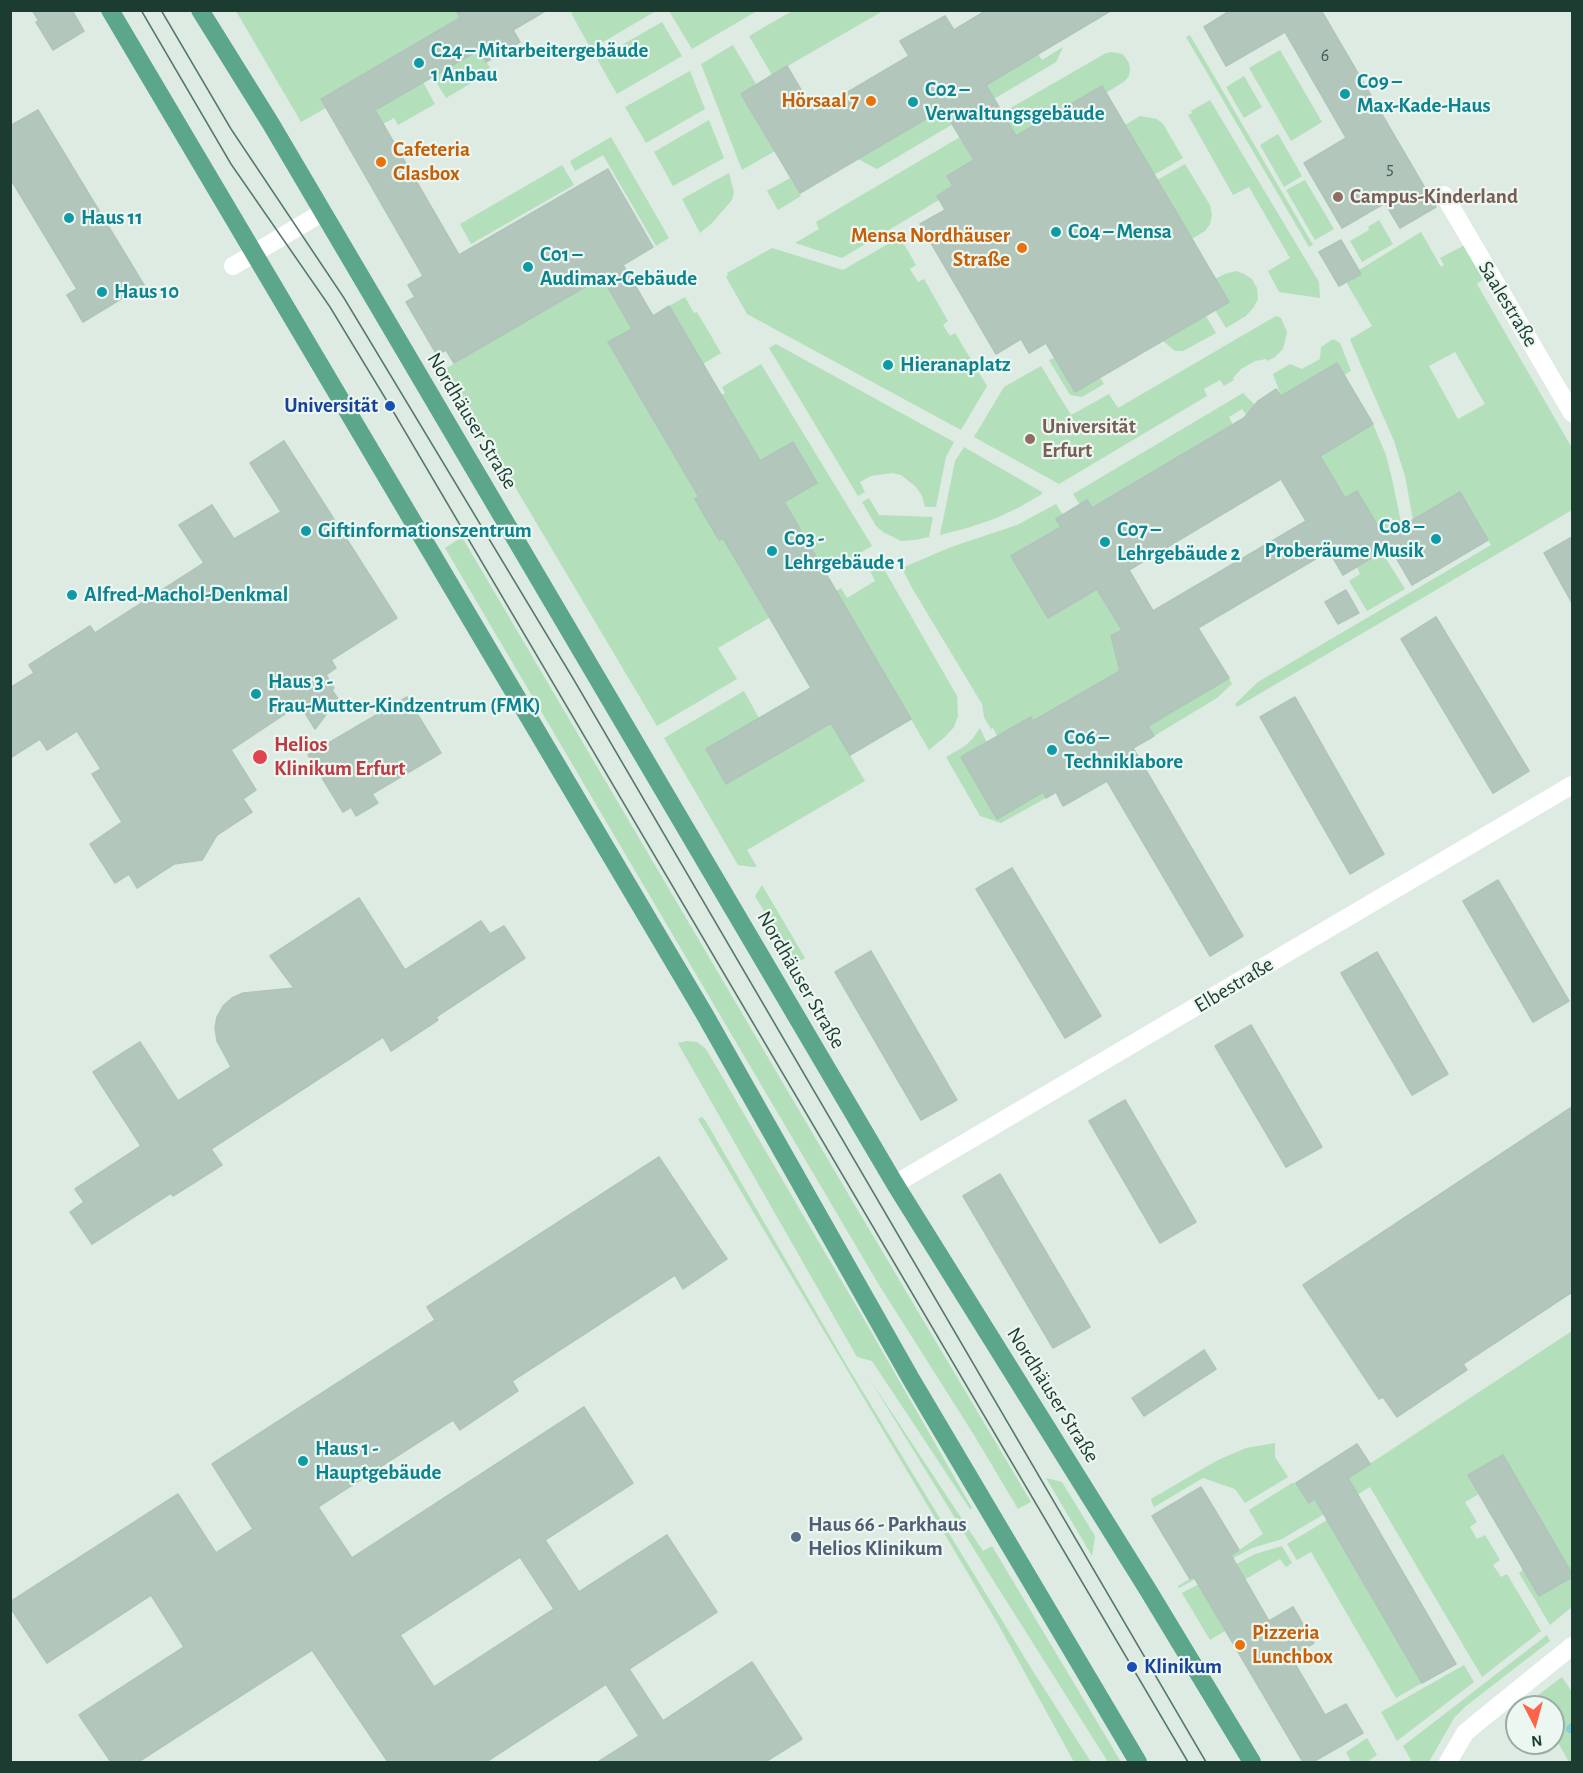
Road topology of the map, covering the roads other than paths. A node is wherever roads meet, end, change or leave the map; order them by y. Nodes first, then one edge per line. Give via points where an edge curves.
1 (110, 10) edge
2 (200, 10) edge
3 (1444, 195) dead end
4 (323, 212) junction
5 (254, 253) junction
6 (233, 266) dead end
7 (1572, 413) edge
8 (1572, 785) edge
9 (895, 1184) junction
10 (1572, 1646) edge
11 (1138, 1762) edge
12 (1252, 1762) edge
13 (1448, 1762) edge

1 - 5 main road
2 - 4 main road, Nordhäuser Straße
3 - 7 street, Saalestraße
4 - 5 street
4 - 9 main road, Nordhäuser Straße
5 - 6 street
5 - 11 main road via 705,1015 911,1379
8 - 9 street, Elbestraße
9 - 12 main road, Nordhäuser Straße
10 - 13 street via 1465,1733

